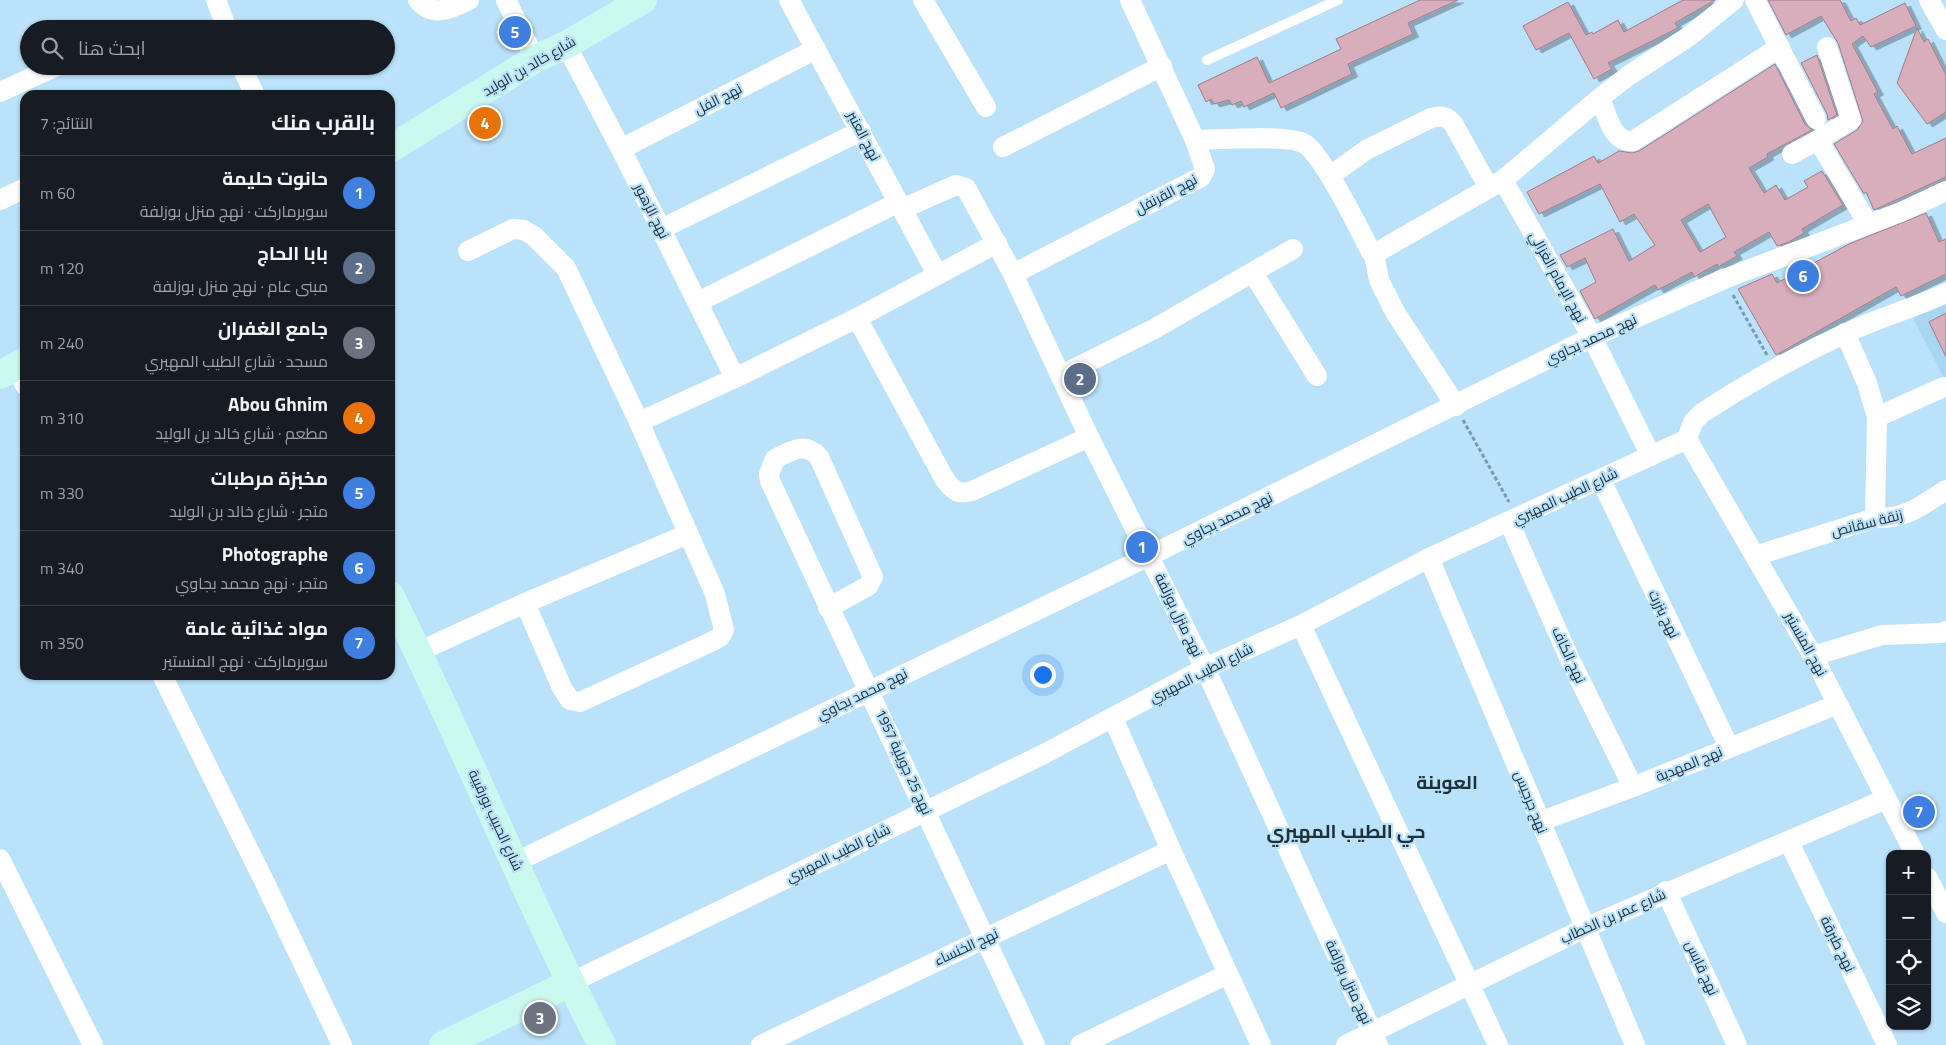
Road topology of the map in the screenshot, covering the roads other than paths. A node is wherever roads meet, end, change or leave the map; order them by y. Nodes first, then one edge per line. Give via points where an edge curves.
1 (216, 0) edge
2 (418, 0) edge
3 (470, 0) edge
4 (506, 0) edge
5 (789, 0) edge
6 (923, 0) edge
7 (1130, 0) edge
8 (1338, 0) edge
9 (1734, 0) edge
10 (1755, 0) edge
11 (1929, 0) edge
12 (631, 3) edge
13 (223, 20) edge
14 (1946, 30) edge
15 (566, 45) junction
16 (1780, 47) junction
17 (1827, 48) dead end
18 (816, 49) junction
19 (535, 59) junction
20 (1207, 60) dead end
21 (1162, 66) junction
22 (37, 75) edge
23 (245, 75) edge
24 (253, 90) edge
25 (0, 92) edge
26 (1600, 98) junction
27 (986, 108) dead end
28 (1816, 120) dead end
29 (861, 131) junction
30 (1194, 140) junction
31 (1818, 140) junction
32 (395, 146) edge
33 (1003, 147) dead end
34 (621, 149) junction
35 (1792, 154) dead end
36 (1330, 176) junction
37 (1496, 184) junction
38 (20, 190) edge
39 (1946, 191) edge
40 (0, 200) edge
41 (900, 206) junction
42 (1868, 224) junction
43 (661, 229) junction
44 (997, 243) junction
45 (1293, 249) dead end
46 (468, 251) dead end
47 (1374, 254) junction
48 (1253, 273) junction
49 (937, 274) junction
50 (1013, 274) junction
51 (1946, 293) edge
52 (698, 302) junction
53 (857, 318) junction
54 (1845, 333) junction
55 (1592, 337) junction
56 (1062, 375) junction
57 (1317, 376) dead end
58 (735, 378) junction
59 (1944, 387) dead end
60 (1456, 406) junction
61 (1877, 418) junction
62 (639, 422) junction
63 (1089, 437) junction
64 (1688, 439) junction
65 (1651, 456) junction
66 (1601, 480) junction
67 (1946, 490) edge
68 (1875, 518) junction
69 (1513, 520) junction
70 (688, 534) junction
71 (1150, 556) junction
72 (1755, 556) junction
73 (1429, 558) junction
74 (525, 603) junction
75 (395, 605) edge
76 (828, 608) junction
77 (1301, 625) junction
78 (1945, 636) edge
79 (418, 652) junction
80 (1813, 656) junction
81 (1205, 668) junction
82 (164, 680) edge
83 (870, 690) junction
84 (1838, 704) junction
85 (1113, 718) junction
86 (1729, 747) junction
87 (1633, 787) junction
88 (1886, 799) junction
89 (927, 811) junction
90 (1539, 822) junction
91 (1789, 842) junction
92 (1171, 850) junction
93 (1913, 850) edge
94 (0, 859) edge
95 (516, 862) junction
96 (1931, 885) edge
97 (1666, 891) junction
98 (1946, 913) edge
99 (1584, 928) junction
100 (985, 939) junction
101 (1228, 974) junction
102 (570, 983) junction
103 (1468, 984) junction
104 (1375, 1039) edge
105 (92, 1045) edge
106 (342, 1045) edge
107 (443, 1045) edge
108 (602, 1045) edge
109 (761, 1045) edge
110 (1035, 1045) edge
111 (1080, 1045) edge
112 (1261, 1045) edge
113 (1346, 1045) edge
114 (1498, 1045) edge
115 (1635, 1045) edge
116 (1738, 1045) edge
117 (1887, 1045) edge

1 - 13 street
2 - 3 street via 433,11 445,11
4 - 19 street
5 - 18 street, نهج العنبر
6 - 27 street
7 - 21 street, نهج القرنفل
8 - 20 lane
9 - 26 street via 1688,37
10 - 16 street
11 - 14 street
12 - 15 street, شارع خالد بن الوليد
15 - 19 street, شارع خالد بن الوليد
15 - 34 street, نهج الزهور
16 - 26 street via 1633,141 1620,139 1614,133
16 - 28 street
17 - 31 street via 1851,120
18 - 29 street, نهج العنبر
18 - 34 street, نهج الفل
19 - 32 street, شارع خالد بن الوليد
21 - 30 street, نهج القرنفل
21 - 33 street
22 - 25 street
23 - 24 street
26 - 37 street
29 - 41 street, نهج العنبر
29 - 43 street
30 - 36 street via 1296,141 1306,144
30 - 50 street, نهج القرنفل via 1204,162 1201,177
31 - 35 street
31 - 42 street
34 - 43 street, نهج الزهور
36 - 37 street, نهج الإمام الغزالي via 1366,150 1431,118 1443,116 1454,125
36 - 47 street
37 - 47 street
37 - 55 street, نهج الإمام الغزالي
38 - 40 street
39 - 42 street, نهج محمد بجاوي
41 - 44 street, نهج منزل بوزلفة via 961,185 966,188
41 - 49 street, نهج العنبر
41 - 52 street
42 - 55 street, نهج محمد بجاوي via 1724,279
43 - 52 street, نهج الزهور
44 - 49 street
44 - 50 street, نهج منزل بوزلفة
45 - 48 street
46 - 62 street via 514,229 524,230 566,268
47 - 60 street via 1379,280 1395,312
48 - 56 street via 1154,329
48 - 57 street
49 - 53 street
50 - 56 street, نهج منزل بوزلفة
51 - 54 street
52 - 58 street, نهج الزهور
53 - 58 street
53 - 63 street via 954,491 962,494 972,492
54 - 61 street via 1867,383
54 - 64 street via 1774,368 1702,413 1693,422
55 - 60 street, نهج محمد بجاوي
55 - 65 street, نهج الإمام الغزالي
56 - 63 street, نهج منزل بوزلفة
58 - 62 street
59 - 61 street
60 - 71 street, نهج محمد بجاوي
61 - 68 street
62 - 70 street
63 - 71 street, نهج منزل بوزلفة
64 - 65 street, شارع الطيب المهيري
64 - 72 street, نهج المنستير
65 - 66 street, شارع الطيب المهيري
66 - 69 street, شارع الطيب المهيري
66 - 86 street, نهج بنزرت
67 - 68 street, زنقة سقانص via 1905,515
68 - 72 street, زنقة سقانص
69 - 73 street, شارع الطيب المهيري
69 - 87 street, نهج الكاف via 1571,662
70 - 74 street
70 - 74 street via 722,616 724,630 720,637 592,697 580,702 570,700
71 - 81 street, نهج منزل بوزلفة
71 - 83 street, نهج محمد بجاوي
72 - 80 street, نهج المنستير
73 - 77 street, شارع الطيب المهيري
73 - 90 street, نهج جرجيس
74 - 79 street
75 - 79 street, شارع الحبيب بورقيبة
76 - 76 street, نهج 25 جويلية 1957 via 868,586 873,576 819,457 814,451 798,448 775,459 769,474 770,481
76 - 83 street, نهج 25 جويلية 1957
77 - 81 street, شارع الطيب المهيري
77 - 103 street
78 - 80 street via 1882,635
79 - 95 street, شارع الحبيب بورقيبة
80 - 84 street, نهج المنستير
81 - 85 street, شارع الطيب المهيري
81 - 104 street, نهج منزل بوزلفة
82 - 106 street
83 - 89 street, نهج 25 جويلية 1957
83 - 95 street, نهج محمد بجاوي
84 - 86 street, نهج المهدية
84 - 88 street, نهج المنستير
85 - 89 street, شارع الطيب المهيري
85 - 92 street
86 - 87 street, نهج المهدية
87 - 90 street, نهج المهدية
88 - 91 street, شارع عمر بن الخطاب
88 - 93 street, نهج المنستير
89 - 100 street, نهج 25 جويلية 1957
89 - 102 street, شارع الطيب المهيري
90 - 99 street, نهج جرجيس
91 - 97 street, شارع عمر بن الخطاب
91 - 117 street, نهج طبرقة
92 - 100 street, نهج الخنساء
92 - 101 street
94 - 105 street
95 - 102 street, شارع الحبيب بورقيبة
96 - 98 street
97 - 99 street, شارع عمر بن الخطاب
97 - 116 street, نهج قابس
99 - 103 street, شارع عمر بن الخطاب
99 - 115 street, نهج جرجيس
100 - 109 street, نهج الخنساء
100 - 110 street, نهج 25 جويلية 1957
101 - 111 street
101 - 112 street
102 - 107 street, شارع الطيب المهيري
102 - 108 street, شارع الحبيب بورقيبة
103 - 104 street, شارع عمر بن الخطاب
103 - 114 street
104 - 113 street, شارع عمر بن الخطاب

